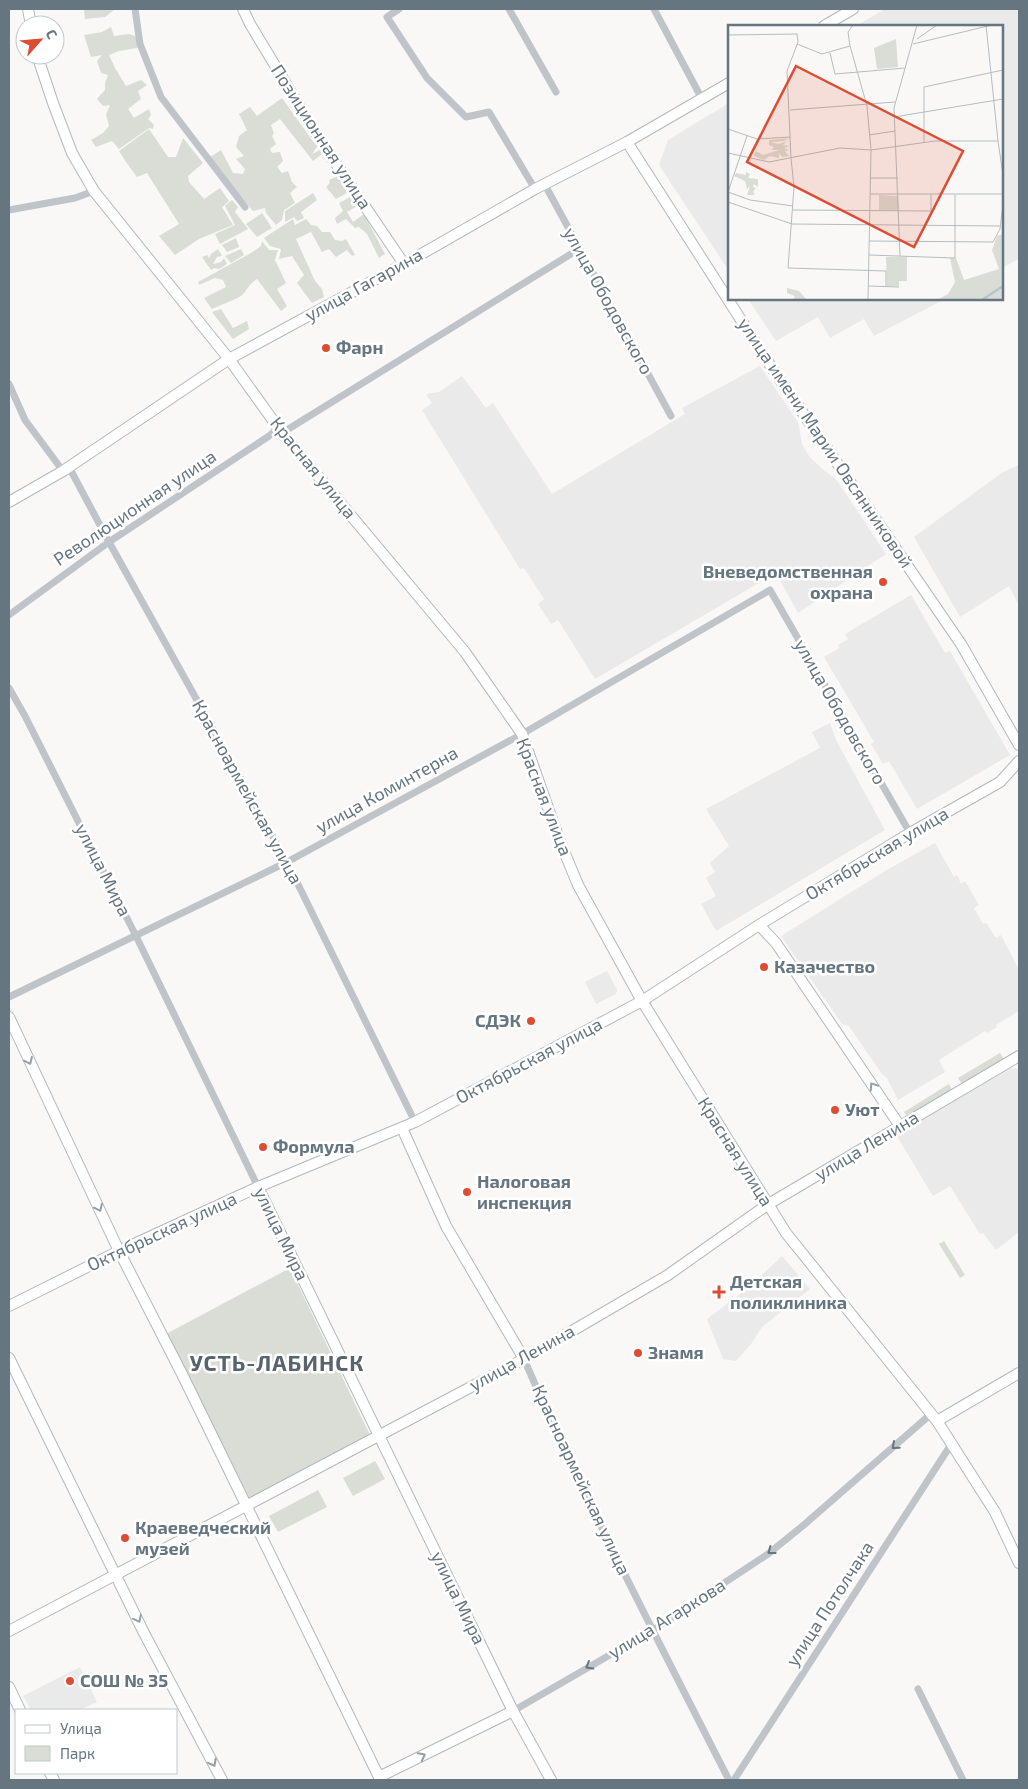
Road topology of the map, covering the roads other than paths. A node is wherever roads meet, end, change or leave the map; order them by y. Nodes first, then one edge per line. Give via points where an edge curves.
1 (135, 9) edge
2 (243, 9) edge
3 (400, 9) edge
4 (509, 9) edge
5 (654, 9) edge
6 (853, 9) edge
7 (826, 25) edge
8 (40, 65) edge
9 (728, 84) edge
10 (556, 92) dead end
11 (702, 100) junction
12 (627, 142) junction
13 (540, 187) junction
14 (94, 192) junction
15 (245, 207) dead end
16 (9, 210) edge
17 (579, 249) junction
18 (404, 264) junction
19 (728, 300) edge
20 (728, 300) edge
21 (228, 359) junction
22 (9, 384) edge
23 (671, 416) dead end
24 (280, 430) junction
25 (66, 469) junction
26 (9, 502) edge
27 (109, 542) junction
28 (770, 590) joint
29 (9, 615) edge
30 (9, 688) edge
31 (522, 734) junction
32 (1019, 745) edge
33 (1019, 761) edge
34 (910, 833) junction
35 (287, 862) junction
36 (759, 924) junction
37 (136, 936) junction
38 (9, 997) edge
39 (642, 1001) junction
40 (9, 1017) edge
41 (1019, 1057) edge
42 (414, 1122) junction
43 (900, 1126) junction
44 (402, 1128) junction
45 (258, 1187) junction
46 (768, 1205) junction
47 (119, 1251) junction
48 (9, 1306) edge
49 (9, 1358) edge
50 (524, 1358) junction
51 (1019, 1372) edge
52 (934, 1417) junction
53 (380, 1436) junction
54 (952, 1444) junction
55 (246, 1506) junction
56 (1019, 1564) edge
57 (116, 1575) junction
58 (652, 1630) junction
59 (9, 1631) edge
60 (9, 1687) edge
61 (918, 1689) dead end
62 (20, 1709) edge
63 (512, 1711) junction
64 (377, 1779) edge
65 (222, 1780) edge
66 (551, 1780) edge
67 (729, 1780) edge
68 (734, 1780) edge
69 (963, 1780) edge

1 - 15 street via 140,44 161,97
2 - 18 street, Позиционная улица via 320,140
3 - 13 street, улица Ободовского via 387,17 427,78 466,117 489,112
4 - 10 street
5 - 11 street
6 - 7 street
8 - 14 street, Красная улица via 72,153
9 - 11 street, улица Гагарина
11 - 12 street, улица Гагарина
12 - 13 street, улица Гагарина
12 - 19 street, улица имени Марии Овсянниковой
13 - 17 street, улица Ободовского
13 - 18 street, улица Гагарина
14 - 16 street
14 - 21 street, Красная улица
17 - 23 street, улица Ободовского
17 - 24 street, Революционная улица
18 - 21 street, улица Гагарина
20 - 32 street, улица имени Марии Овсянниковой via 961,644
21 - 24 street, Красная улица
21 - 25 street, улица Гагарина
22 - 25 street, Красноармейская улица via 25,420
24 - 27 street, Революционная улица
24 - 31 street, Красная улица via 465,652
25 - 26 street, улица Гагарина
25 - 27 street, Красноармейская улица
27 - 29 street, Революционная улица
27 - 35 street, Красноармейская улица
28 - 31 street, улица Коминтерна
28 - 34 street, улица Ободовского
30 - 37 street, улица Мира
31 - 35 street, улица Коминтерна
31 - 39 street, Красная улица via 578,884
33 - 34 street, Октябрьская улица via 1000,782
34 - 36 street, Октябрьская улица
35 - 37 street, улица Коминтерна
35 - 42 street, Красноармейская улица
36 - 39 street, Октябрьская улица
43 -> 36 street via 776,943
37 - 38 street, улица Коминтерна
37 - 45 street, улица Мира
39 - 42 street, Октябрьская улица
39 - 46 street, Красная улица
40 -> 47 street
41 - 43 street, улица Ленина
42 - 44 street, Октябрьская улица
43 - 46 street, улица Ленина
44 - 45 street, Октябрьская улица
44 - 50 street, Красноармейская улица via 446,1226
45 - 47 street, Октябрьская улица
45 - 53 street, улица Мира
46 - 50 street, улица Ленина via 668,1275
46 - 52 street, Красная улица via 786,1233
47 - 48 street, Октябрьская улица
47 - 55 street
49 - 57 street
50 - 53 street, улица Ленина
50 - 58 street, Красноармейская улица
51 - 52 street, улица Агаркова
52 - 54 street, Красная улица
52 -> 58 street, улица Агаркова via 768,1554
53 - 55 street, улица Ленина
53 - 63 street, улица Мира
54 - 56 street, Красная улица via 995,1512
54 - 68 street, улица Потолчака
55 - 57 street, улица Ленина
55 - 64 street
57 - 59 street, улица Ленина
57 -> 65 street
58 -> 63 street, улица Агаркова
58 - 67 street, Красноармейская улица
60 - 62 street
61 - 69 street
64 -> 63 street, улица Агаркова
63 - 66 street, улица Мира

